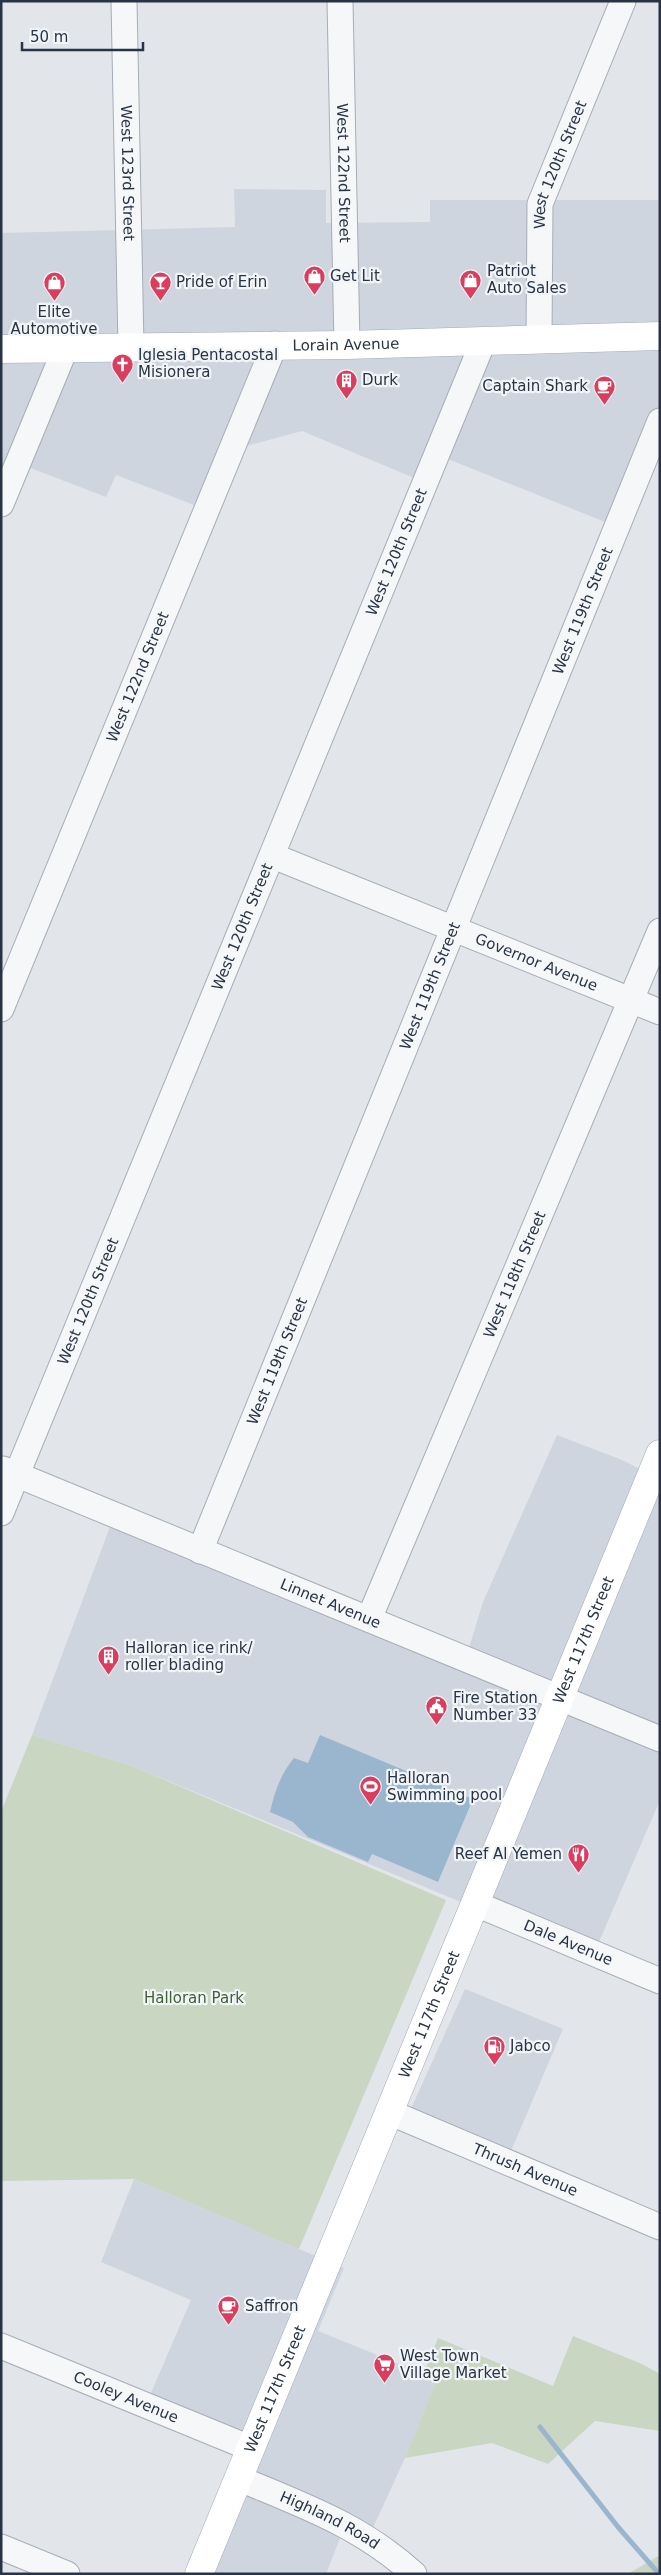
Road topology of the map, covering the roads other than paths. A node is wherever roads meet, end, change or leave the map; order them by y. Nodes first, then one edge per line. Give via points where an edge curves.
1 (124, 1) edge
2 (340, 1) edge
3 (623, 1) edge
4 (660, 336) edge
5 (539, 339) junction
6 (483, 342) junction
7 (275, 344) junction
8 (131, 346) junction
9 (347, 346) junction
10 (66, 347) junction
11 (1, 348) edge
12 (660, 421) edge
13 (1, 504) edge
14 (274, 856) junction
15 (452, 928) junction
16 (660, 930) edge
17 (631, 1000) junction
18 (1, 1009) edge
19 (660, 1012) edge
20 (660, 1454) edge
21 (9, 1472) edge
22 (653, 1490) edge
23 (1, 1513) edge
24 (200, 1550) junction
25 (369, 1619) junction
26 (559, 1697) junction
27 (660, 1739) edge
28 (476, 1904) junction
29 (660, 1981) edge
30 (389, 2112) junction
31 (660, 2227) edge
32 (1, 2346) edge
33 (250, 2448) junction
34 (238, 2478) junction
35 (1, 2547) edge
36 (67, 2574) edge
37 (199, 2574) edge
38 (414, 2574) edge

1 - 8 street, West 123rd Street
2 - 9 street, West 122nd Street
3 - 5 street, West 120th Street via 540,204
4 - 5 main road, Lorain Avenue
5 - 6 main road, Lorain Avenue
6 - 9 main road, Lorain Avenue
6 - 14 street, West 120th Street
7 - 8 main road, Lorain Avenue
7 - 9 main road, Lorain Avenue
7 - 18 street, West 122nd Street
8 - 10 main road, Lorain Avenue
10 - 11 main road, Lorain Avenue
10 - 13 street
12 - 15 street, West 119th Street
14 - 15 street, Governor Avenue
14 - 21 street, West 120th Street
15 - 17 street, Governor Avenue
15 - 24 street, West 119th Street
16 - 17 street, West 118th Street
17 - 19 street, Governor Avenue
17 - 25 street, West 118th Street
20 - 22 main road, West 117th Street
21 - 23 street, West 120th Street
21 - 24 street, Linnet Avenue
22 - 26 main road, West 117th Street
24 - 25 street, Linnet Avenue
25 - 26 street, Linnet Avenue
26 - 27 street, Linnet Avenue
26 - 28 main road, West 117th Street
28 - 29 street, Dale Avenue
28 - 30 main road, West 117th Street
30 - 31 street, Thrush Avenue
30 - 33 main road, West 117th Street
32 - 33 street, Cooley Avenue
33 - 34 main road, West 117th Street
34 - 37 main road, West 117th Street
34 - 38 street, Highland Road via 339,2520 391,2553
35 - 36 street

